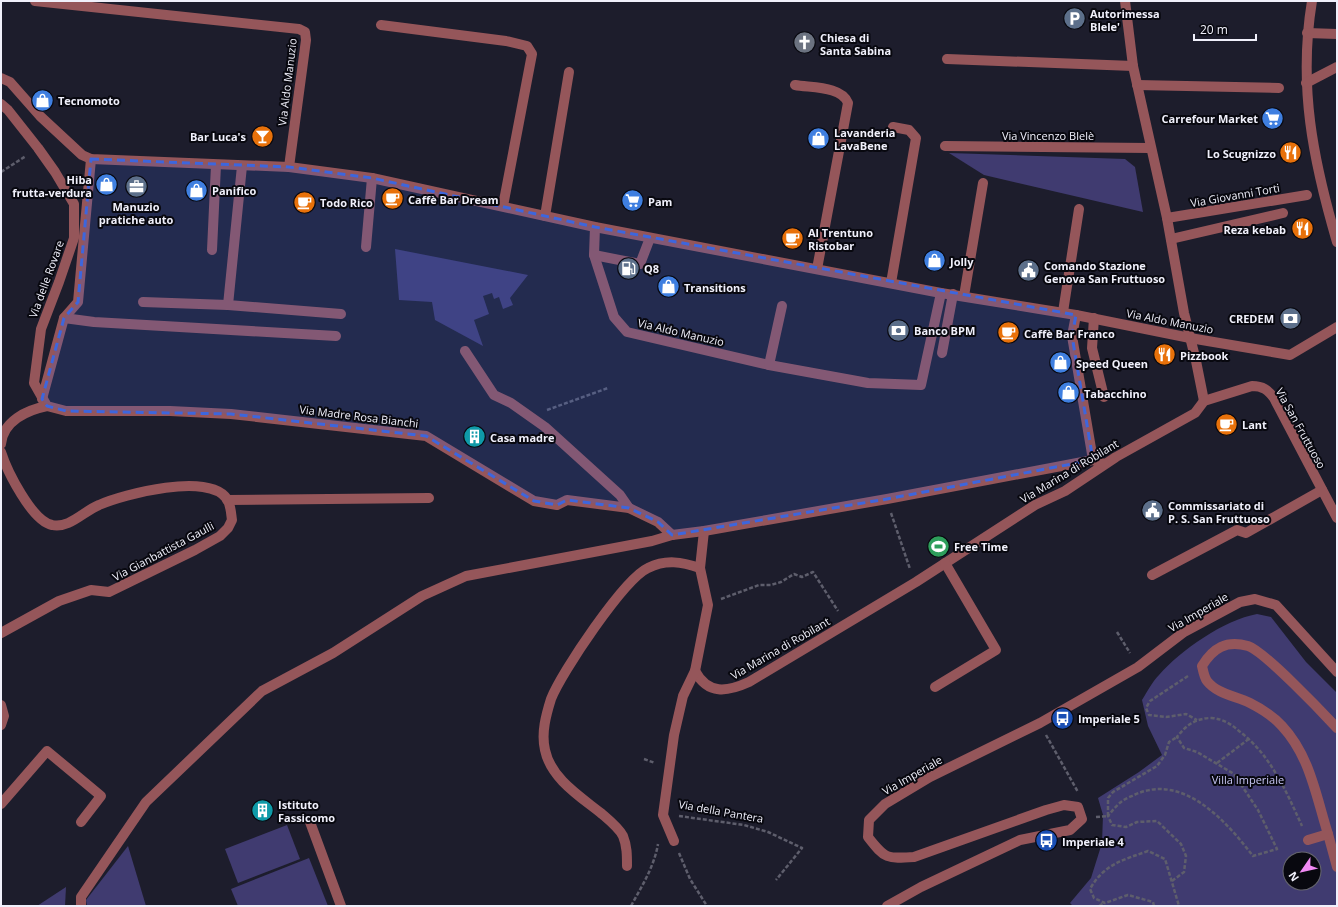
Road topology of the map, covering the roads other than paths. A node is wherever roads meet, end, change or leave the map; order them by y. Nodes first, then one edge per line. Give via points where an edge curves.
1 (36, 1) edge
2 (1125, 1) edge
3 (1312, 1) edge
4 (381, 26) dead end
5 (1307, 33) junction
6 (1337, 34) edge
7 (947, 59) dead end
8 (1133, 66) junction
9 (1337, 67) edge
10 (569, 72) dead end
11 (1, 78) edge
12 (1306, 83) junction
13 (795, 85) dead end
14 (1137, 85) junction
15 (1279, 88) dead end
16 (1, 104) edge
17 (893, 127) dead end
18 (945, 146) dead end
19 (1150, 148) junction
20 (91, 160) junction
21 (216, 165) junction
22 (242, 166) junction
23 (289, 167) junction
24 (372, 178) junction
25 (983, 183) dead end
26 (1307, 195) dead end
27 (503, 206) junction
28 (1079, 209) dead end
29 (1283, 213) dead end
30 (545, 216) junction
31 (1167, 218) junction
32 (594, 227) junction
33 (650, 238) junction
34 (1171, 239) junction
35 (1337, 242) edge
36 (366, 247) dead end
37 (212, 250) dead end
38 (594, 255) junction
39 (817, 269) junction
40 (891, 283) junction
41 (941, 293) junction
42 (953, 294) junction
43 (964, 296) junction
44 (143, 302) dead end
45 (228, 305) junction
46 (782, 306) dead end
47 (1063, 312) junction
48 (341, 314) dead end
49 (1076, 314) junction
50 (64, 318) junction
51 (1094, 318) junction
52 (1337, 327) edge
53 (336, 336) dead end
54 (1190, 338) junction
55 (465, 351) dead end
56 (942, 353) dead end
57 (769, 365) junction
58 (1252, 386) joint
59 (1104, 397) dead end
60 (1204, 401) junction
61 (45, 402) junction
62 (1, 444) edge
63 (1, 452) edge
64 (1093, 460) junction
65 (1104, 464) junction
66 (1322, 490) junction
67 (429, 498) dead end
68 (227, 500) junction
69 (629, 508) junction
70 (1337, 518) edge
71 (704, 531) junction
72 (672, 534) junction
73 (945, 563) junction
74 (700, 568) junction
75 (1152, 575) dead end
76 (1, 633) edge
77 (695, 672) junction
78 (1337, 672) edge
79 (935, 688) dead end
80 (1, 705) edge
81 (1, 725) edge
82 (1337, 728) edge
83 (1, 804) edge
84 (81, 822) dead end
85 (310, 822) dead end
86 (1328, 834) junction
87 (1308, 840) road end
88 (674, 841) road end
89 (627, 866) dead end
90 (1337, 867) edge
91 (81, 906) edge
92 (341, 906) edge
93 (887, 906) edge

1 - 23 street, Via Aldo Manuzio via 299,29 305,32
2 - 8 street
3 - 5 street
4 - 27 street via 506,41 527,46 532,54
5 - 6 street
5 - 12 street
7 - 8 street
8 - 14 street
9 - 12 street
10 - 30 street
11 - 20 street via 10,82 40,116 82,155
12 - 35 street via 1309,123 1323,192
13 - 39 street via 838,92 846,97 848,103
14 - 15 street
14 - 19 street
16 - 61 street, Via delle Rovare via 38,148 74,204 74,238 60,282 40,329 34,383
17 - 40 street via 909,130 916,138
18 - 19 street, Via Vincenzo Blelè
19 - 31 street
20 - 21 street, Via Aldo Manuzio
20 - 50 street via 78,302
21 - 22 street, Via Aldo Manuzio
21 - 37 street
22 - 23 street, Via Aldo Manuzio
22 - 45 street
23 - 24 street, Via Aldo Manuzio
24 - 27 street, Via Aldo Manuzio
24 - 36 street
25 - 43 street
26 - 31 street, Via Giovanni Torti
27 - 30 street, Via Aldo Manuzio
28 - 47 street
29 - 34 street
30 - 32 street, Via Aldo Manuzio
31 - 34 street
32 - 33 street, Via Aldo Manuzio
32 - 38 street, Via Aldo Manuzio
33 - 38 street via 640,264
33 - 39 street, Via Aldo Manuzio
34 - 54 street
38 - 57 street, Via Aldo Manuzio via 614,317 627,332
39 - 40 street, Via Aldo Manuzio
40 - 41 street, Via Aldo Manuzio
41 - 42 street, Via Aldo Manuzio
41 - 57 street, Via Aldo Manuzio via 921,385 868,383
42 - 43 street, Via Aldo Manuzio
42 - 56 street
43 - 47 street, Via Aldo Manuzio
44 - 45 street
45 - 48 street
46 - 57 street
47 - 49 street, Via Aldo Manuzio
49 - 51 street, Via Aldo Manuzio
49 - 64 street via 1072,336
50 - 53 street via 94,322
50 - 61 street
51 - 54 street, Via Aldo Manuzio
51 - 59 street via 1092,348
52 - 54 street, Via Aldo Manuzio via 1290,355
54 - 60 street
55 - 69 street, Via Madre Rosa Bianchi via 494,395 511,403 545,427 620,495
58 - 60 street, Via Marina di Robilant
58 - 66 street, Via San Fruttuoso via 1260,386 1274,398
60 - 65 street, Via Marina di Robilant via 1195,413
61 - 62 street via 11,423
61 - 69 street, Via Madre Rosa Bianchi via 66,411 231,414 426,436 534,501 557,505 567,500
63 - 68 street via 22,494 38,517 50,525 66,524 98,505 135,493 210,488
64 - 65 street
64 - 71 street
65 - 73 street, Via Marina di Robilant via 1065,491 1035,505
66 - 70 street, Via San Fruttuoso
66 - 75 street via 1246,533 1237,530
67 - 68 street
68 - 76 street, Via Gianbattista Gaulli via 232,520 220,536 109,592 91,590 58,601
69 - 72 street, Via Madre Rosa Bianchi via 658,522
71 - 72 street
71 - 74 street
72 - 91 street via 652,541 466,576 422,596 333,653 262,691 146,802 81,897
73 - 77 street, Via Marina di Robilant via 749,682 722,690 708,686
73 - 79 street via 996,650
74 - 77 street via 708,605
74 - 89 street via 671,562 646,568 636,577 598,623 573,660 552,698 544,723 544,750 552,768 567,785 610,820 622,835 627,851
77 - 88 street, Via della Pantera via 681,702 664,813
78 - 93 street, Via Imperiale via 1276,605 1255,599 1240,602 1184,632 1138,667 1040,723 930,777 885,804 870,820 868,837 881,853 893,859 914,857 1064,805 1078,807 1082,819 1070,830 1020,840
80 - 81 street via 4,716
82 - 86 street via 1249,646 1231,644 1213,650 1202,666 1207,680 1225,694 1268,713 1297,745 1316,791
83 - 84 street via 47,751 102,796
85 - 92 street
86 - 87 street
86 - 90 street

